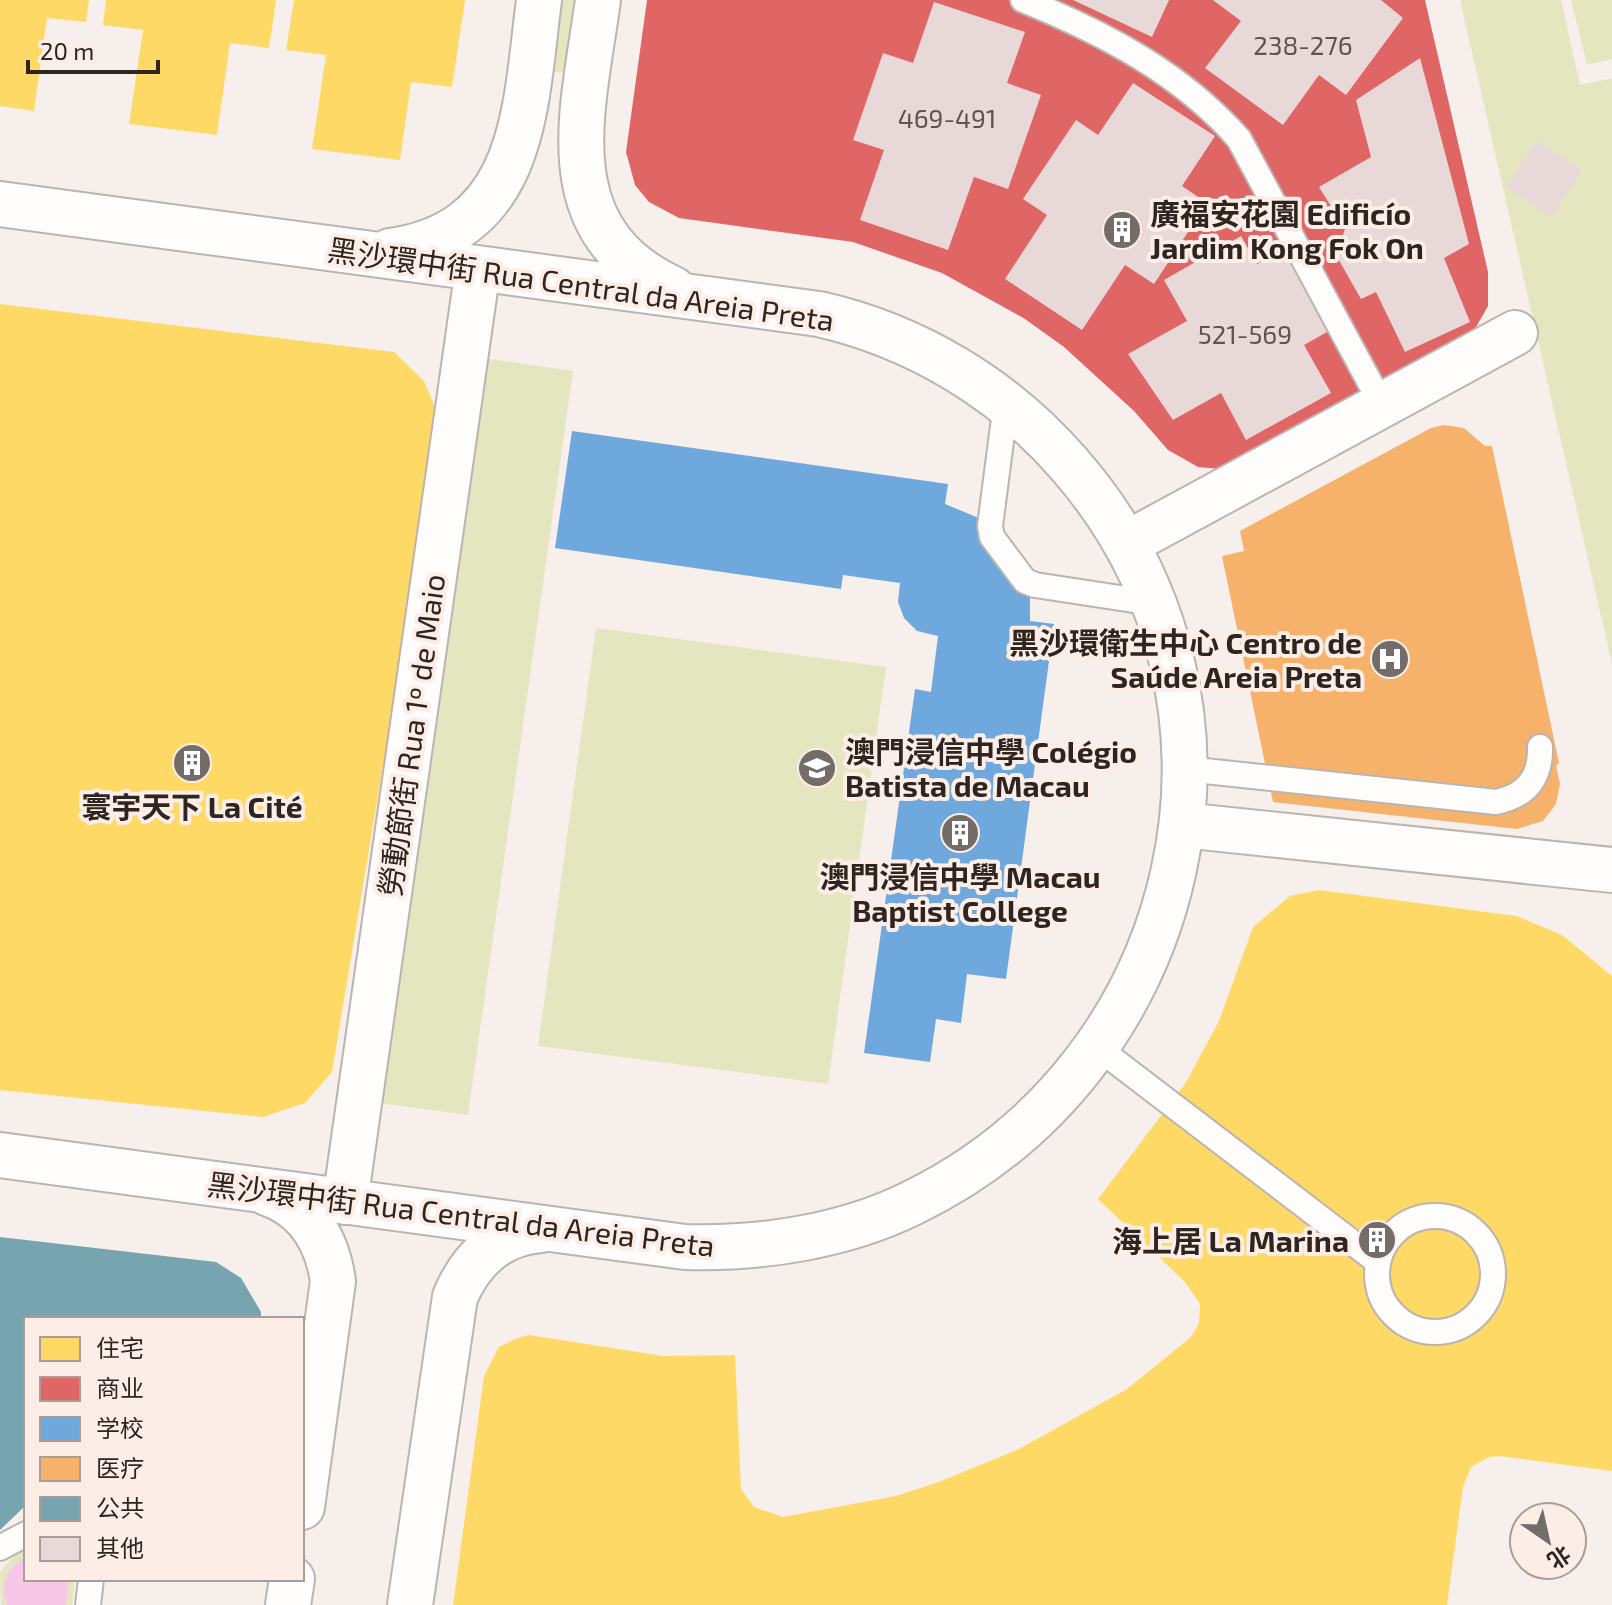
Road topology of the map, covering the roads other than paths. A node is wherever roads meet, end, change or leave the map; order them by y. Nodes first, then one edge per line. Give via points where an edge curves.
1 (539, 0) edge
2 (598, 0) edge
3 (1023, 0) edge
4 (529, 77) junction
5 (586, 85) junction
6 (0, 204) edge
7 (356, 252) junction
8 (478, 268) junction
9 (709, 299) junction
10 (1515, 333) dead end
11 (1006, 403) junction
12 (1382, 405) junction
13 (1126, 544) junction
14 (1153, 603) junction
15 (1540, 747) dead end
16 (1186, 769) junction
17 (1182, 825) junction
18 (1612, 870) edge
19 (1098, 1048) junction
20 (0, 1155) edge
21 (260, 1190) junction
22 (345, 1202) junction
23 (551, 1229) junction
24 (1378, 1262) junction
25 (304, 1485) edge
26 (24, 1535) edge
27 (0, 1548) edge
28 (91, 1581) edge
29 (292, 1581) edge
30 (88, 1605) edge
31 (288, 1605) edge
32 (410, 1605) edge

1 - 4 street
2 - 5 street
3 - 12 lane via 1116,42 1209,105 1239,139
4 - 5 street via 539,98 557,106 579,98
4 - 7 street via 517,148 486,200 459,225 427,242 392,251
5 - 9 street via 580,162 599,224 624,256 653,279
6 - 7 street, 黑沙環中街 Rua Central da Areia Preta
7 - 8 street, 黑沙環中街 Rua Central da Areia Preta
8 - 9 street, 黑沙環中街 Rua Central da Areia Preta
8 - 22 street, 勞動節街 Rua 1º de Maio
9 - 11 street, 黑沙環中街 Rua Central da Areia Preta via 819,314 868,328 938,358
10 - 12 street
11 - 13 street, 黑沙環中街 Rua Central da Areia Preta via 1083,479
11 - 14 lane via 990,514 992,537 1025,581
12 - 13 street
13 - 14 street, 黑沙環中街 Rua Central da Areia Preta
14 - 16 street, 黑沙環中街 Rua Central da Areia Preta via 1178,686
15 - 16 lane via 1535,779 1518,795 1496,802
16 - 17 street, 黑沙環中街 Rua Central da Areia Preta
17 - 18 street
17 - 19 street, 黑沙環中街 Rua Central da Areia Preta via 1174,876 1151,948
19 - 23 street, 黑沙環中街 Rua Central da Areia Preta via 1046,1108 988,1157 912,1204 852,1226 776,1242 700,1247
19 - 24 lane
20 - 21 street, 黑沙環中街 Rua Central da Areia Preta
21 - 22 street, 黑沙環中街 Rua Central da Areia Preta
21 - 25 street via 300,1211 320,1235 330,1263 332,1297
22 - 23 street, 黑沙環中街 Rua Central da Areia Preta
23 - 32 street via 520,1233 492,1246 469,1269 455,1297
24 - 24 lane via 1398,1229 1415,1219 1444,1217 1471,1227 1484,1241 1493,1279 1488,1298 1470,1319 1445,1331 1426,1331 1400,1320 1382,1299
26 - 27 lane
28 - 30 lane
29 - 31 street

